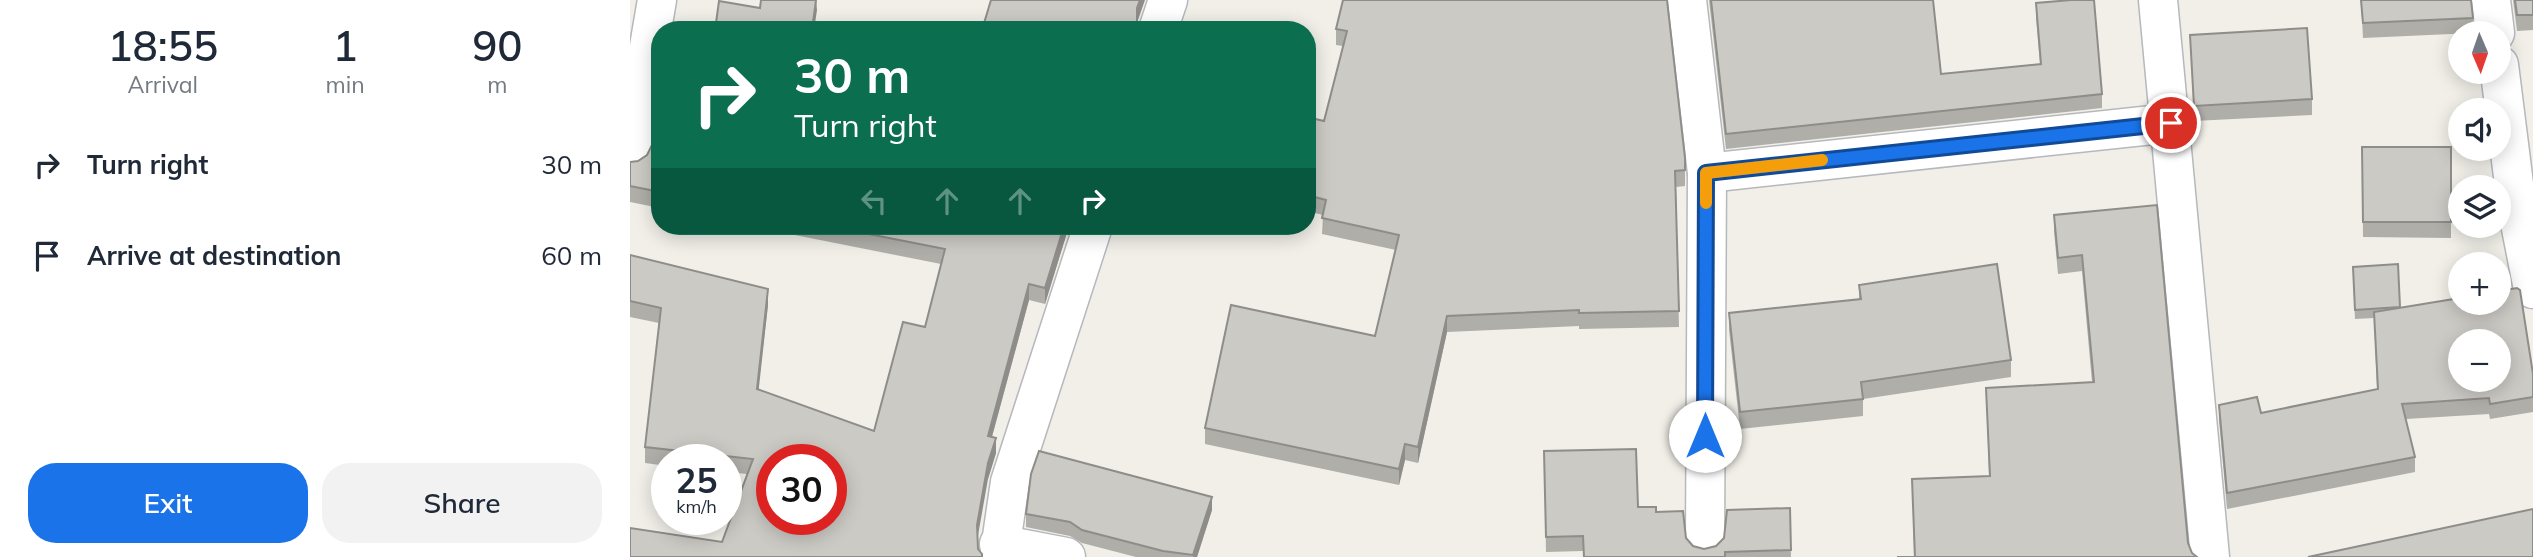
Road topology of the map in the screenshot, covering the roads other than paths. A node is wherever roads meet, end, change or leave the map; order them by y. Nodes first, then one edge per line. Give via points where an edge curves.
1 (657, 0) edge
2 (1168, 0) edge
3 (1687, 0) edge
4 (2158, 0) edge
5 (2491, 0) edge
6 (653, 21) edge
7 (1161, 21) edge
8 (2494, 21) edge
9 (651, 35) edge
10 (2501, 84) edge
11 (2171, 123) junction
12 (630, 157) edge
13 (1706, 173) junction
14 (1090, 235) edge
15 (2533, 289) edge
16 (1705, 542) dead end
17 (999, 550) edge
18 (1066, 557) edge
19 (2210, 557) edge

1 - 6 street
2 - 7 street
3 - 13 street
4 - 11 street
5 - 8 street
9 - 12 street
10 - 15 street
11 - 13 street
11 - 19 street
13 - 16 street
14 - 17 street via 1010,482
17 - 18 street

